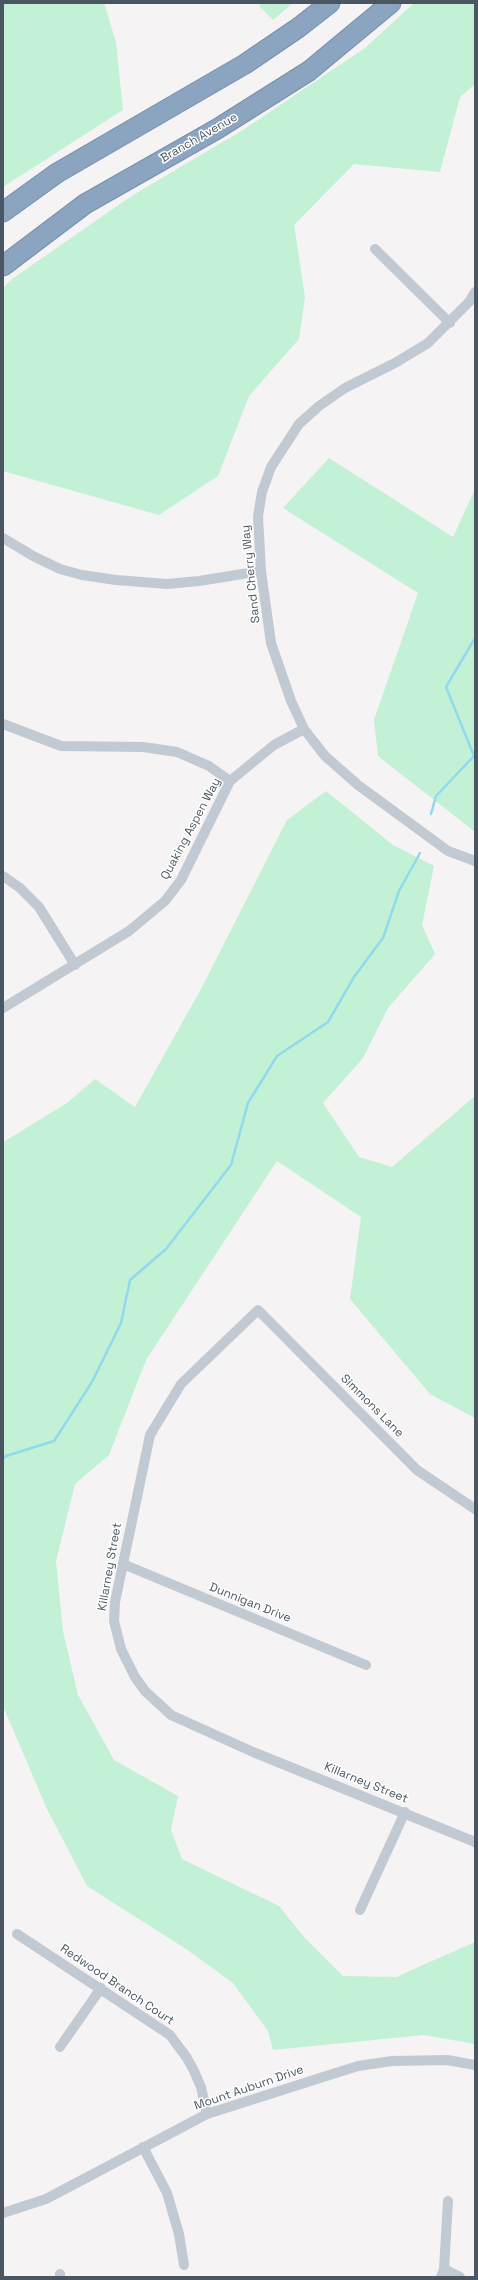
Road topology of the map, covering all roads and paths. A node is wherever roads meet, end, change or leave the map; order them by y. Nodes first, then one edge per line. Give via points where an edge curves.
1 (330, 3) edge
2 (391, 3) edge
3 (3, 212) edge
4 (375, 249) dead end
5 (3, 266) edge
6 (475, 292) edge
7 (450, 323) junction
8 (3, 538) edge
9 (261, 570) junction
10 (3, 724) edge
11 (304, 729) junction
12 (230, 781) junction
13 (475, 861) edge
14 (3, 876) edge
15 (75, 965) junction
16 (3, 1008) edge
17 (258, 1310) joint
18 (475, 1509) edge
19 (123, 1564) junction
20 (366, 1665) dead end
21 (405, 1812) junction
22 (475, 1842) edge
23 (360, 1910) dead end
24 (17, 1934) dead end
25 (101, 1988) junction
26 (60, 2047) dead end
27 (475, 2065) edge
28 (207, 2114) junction
29 (143, 2147) junction
30 (448, 2201) dead end
31 (3, 2213) edge
32 (184, 2265) dead end
33 (443, 2273) edge
34 (460, 2277) edge

1 - 3 highway via 245,64 57,174
2 - 5 highway, Branch Avenue via 309,71 217,129 85,204
4 - 7 street
6 - 7 street, Sand Cherry Way
7 - 9 street, Sand Cherry Way via 428,343 345,388 299,424 272,467 262,492 258,516
8 - 9 street via 60,569 116,580 167,584
9 - 11 street, Sand Cherry Way via 271,643 291,702
10 - 12 street via 61,746 143,747 177,752 208,766
11 - 12 street, Quaking Aspen Way via 274,745
11 - 13 street, Sand Cherry Way via 325,756 358,785 448,851
12 - 15 street, Quaking Aspen Way via 181,880 165,901 129,931
14 - 15 street via 39,907
15 - 16 street, Quaking Aspen Way
17 - 18 street, Simmons Lane via 417,1470
17 - 19 street, Killarney Street via 181,1384 150,1435 137,1487
19 - 20 street, Dunnigan Drive
19 - 21 street, Killarney Street via 115,1602 114,1621 117,1634 125,1659 135,1677 161,1708 179,1720
21 - 22 street, Killarney Street
21 - 23 street
24 - 25 street, Redwood Branch Court
25 - 26 street
25 - 28 street, Redwood Branch Court via 124,2007 158,2026 174,2041 187,2058 201,2087
27 - 28 street, Mount Auburn Drive via 447,2060 425,2060 358,2066
28 - 29 street, Mount Auburn Drive
29 - 31 street, Mount Auburn Drive via 46,2199
29 - 32 street via 167,2193 179,2234
30 - 33 street
33 - 34 street

